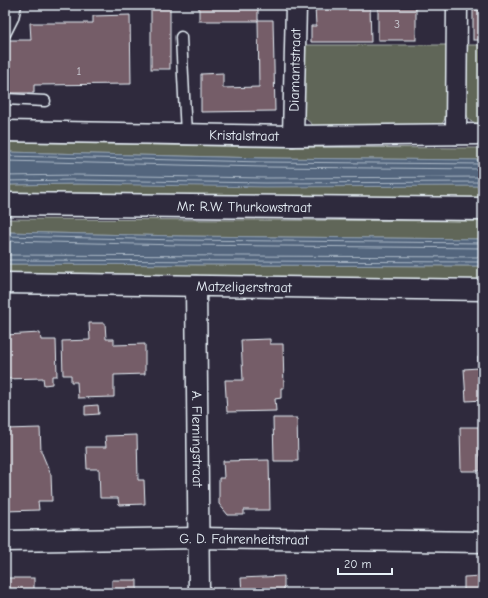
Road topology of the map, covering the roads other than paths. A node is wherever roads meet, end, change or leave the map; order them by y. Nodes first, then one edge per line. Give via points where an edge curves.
1 (16, 5) edge
2 (296, 5) edge
3 (458, 5) edge
4 (5, 34) edge
5 (181, 37) dead end
6 (5, 99) edge
7 (45, 101) dead end
8 (5, 131) edge
9 (186, 134) junction
10 (456, 134) junction
11 (483, 134) edge
12 (294, 136) junction
13 (5, 204) edge
14 (483, 209) edge
15 (5, 283) edge
16 (196, 286) junction
17 (483, 290) edge
18 (198, 538) junction
19 (5, 541) edge
20 (483, 542) edge
21 (199, 593) edge

1 - 4 lane
2 - 12 street, Diamantstraat
3 - 10 street
5 - 9 lane
6 - 7 lane
8 - 9 street, Kristalstraat
9 - 12 street, Kristalstraat
10 - 11 street, Kristalstraat
10 - 12 street, Kristalstraat
13 - 14 street, Mr. R.W. Thurkowstraat
15 - 16 street, Matzeligerstraat
16 - 17 street, Matzeligerstraat
16 - 18 street, A. Flemingstraat
18 - 19 street, G. D. Fahrenheitstraat
18 - 20 street, G. D. Fahrenheitstraat
18 - 21 street, A. Flemingstraat

